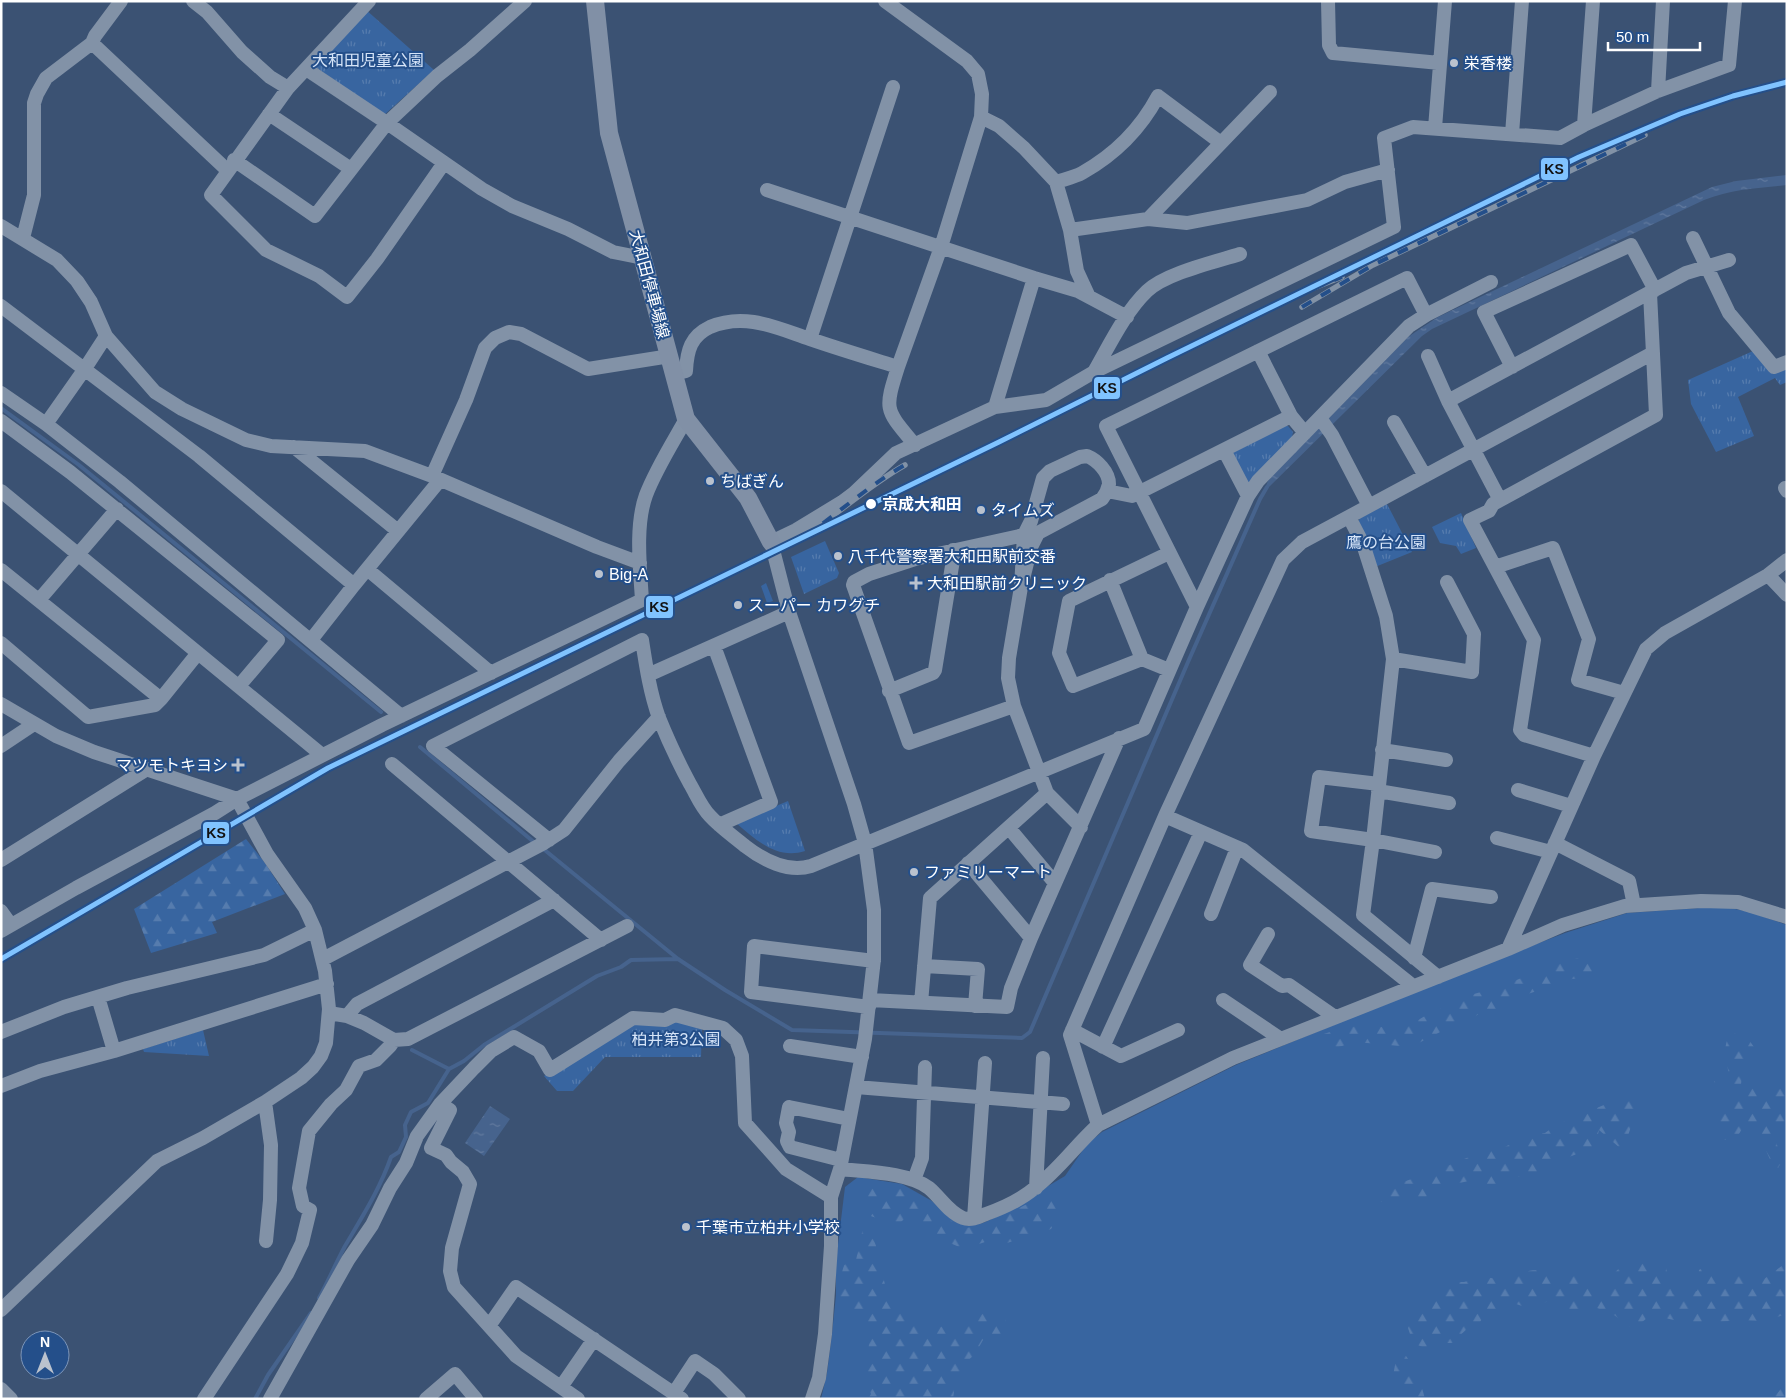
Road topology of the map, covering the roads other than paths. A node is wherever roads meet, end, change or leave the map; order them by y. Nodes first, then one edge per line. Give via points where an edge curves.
1 (122, 1) edge
2 (193, 1) edge
3 (368, 1) edge
4 (525, 1) edge
5 (595, 1) edge
6 (884, 1) edge
7 (1328, 1) edge
8 (1522, 1) edge
9 (1593, 1) edge
10 (1663, 1) edge
11 (1735, 1) edge
12 (1441, 2) edge
13 (92, 43) junction
14 (1440, 63) junction
15 (306, 69) junction
16 (893, 87) dead end
17 (288, 88) junction
18 (1658, 91) junction
19 (1270, 92) dead end
20 (268, 114) junction
21 (981, 117) junction
22 (387, 123) junction
23 (1584, 125) junction
24 (1435, 128) junction
25 (1512, 134) junction
26 (1221, 143) junction
27 (444, 163) junction
28 (231, 165) junction
29 (351, 169) junction
30 (1388, 170) junction
31 (1056, 182) junction
32 (767, 190) dead end
33 (848, 218) junction
34 (1148, 219) junction
35 (1, 226) edge
36 (1070, 230) junction
37 (23, 238) junction
38 (1693, 238) dead end
39 (941, 247) junction
40 (1240, 254) dead end
41 (643, 258) junction
42 (1729, 260) dead end
43 (1707, 267) junction
44 (1034, 278) junction
45 (1491, 282) dead end
46 (1652, 291) junction
47 (1089, 297) junction
48 (1, 306) edge
49 (1426, 315) junction
50 (1127, 317) junction
51 (106, 336) junction
52 (810, 339) junction
53 (1258, 351) junction
54 (1653, 353) junction
55 (670, 356) junction
56 (1428, 356) dead end
57 (1787, 362) edge
58 (898, 367) junction
59 (1512, 367) junction
60 (84, 370) junction
61 (1094, 372) junction
62 (674, 374) junction
63 (1, 393) edge
64 (1448, 401) junction
65 (995, 407) junction
66 (1291, 416) junction
67 (686, 419) junction
68 (1321, 420) junction
69 (1, 421) edge
70 (1394, 422) dead end
71 (46, 424) junction
72 (1305, 433) junction
73 (915, 444) junction
74 (294, 447) junction
75 (1474, 449) junction
76 (1224, 450) junction
77 (1425, 476) junction
78 (436, 478) junction
79 (1, 491) edge
80 (1107, 491) junction
81 (1139, 493) junction
82 (1248, 496) junction
83 (1500, 500) junction
84 (1369, 506) junction
85 (116, 509) junction
86 (1349, 517) junction
87 (398, 531) junction
88 (1024, 535) junction
89 (771, 542) junction
90 (953, 550) junction
91 (1170, 553) junction
92 (78, 554) junction
93 (1787, 560) edge
94 (640, 563) junction
95 (1495, 567) junction
96 (367, 568) junction
97 (1, 570) edge
98 (1768, 575) junction
99 (1110, 580) junction
100 (1447, 582) dead end
101 (354, 584) junction
102 (1021, 587) junction
103 (1787, 595) edge
104 (39, 600) junction
105 (1197, 607) junction
106 (789, 612) junction
107 (311, 640) junction
108 (1, 643) edge
109 (714, 646) junction
110 (198, 653) junction
111 (1142, 659) junction
112 (1393, 659) junction
113 (1170, 670) junction
114 (491, 673) junction
115 (648, 674) junction
116 (239, 686) junction
117 (890, 691) junction
118 (1624, 693) junction
119 (161, 699) junction
120 (1, 704) edge
121 (1014, 706) junction
122 (402, 716) junction
123 (659, 717) junction
124 (34, 724) junction
125 (1119, 738) junction
126 (1, 746) edge
127 (1382, 750) junction
128 (322, 755) junction
129 (1594, 756) junction
130 (1446, 760) dead end
131 (392, 764) dead end
132 (147, 769) junction
133 (1038, 772) junction
134 (1378, 787) junction
135 (1518, 790) dead end
136 (1048, 793) junction
137 (237, 798) junction
138 (1449, 803) dead end
139 (1571, 806) junction
140 (1165, 816) junction
141 (719, 825) junction
142 (1081, 827) junction
143 (1010, 828) junction
144 (1201, 832) junction
145 (1497, 838) dead end
146 (1373, 840) junction
147 (865, 843) junction
148 (542, 844) junction
149 (1237, 848) junction
150 (1553, 848) junction
151 (1435, 852) dead end
152 (1, 860) edge
153 (508, 862) junction
154 (968, 863) junction
155 (1055, 883) junction
156 (1491, 897) dead end
157 (554, 900) junction
158 (1634, 905) junction
159 (1, 912) edge
160 (1211, 914) dead end
161 (1787, 917) edge
162 (627, 926) dead end
163 (6, 928) edge
164 (315, 930) junction
165 (1268, 934) dead end
166 (1031, 938) junction
167 (601, 940) junction
168 (1508, 949) junction
169 (1414, 958) junction
170 (323, 959) junction
171 (874, 961) junction
172 (924, 966) junction
173 (1438, 977) junction
174 (327, 984) junction
175 (1413, 986) junction
176 (98, 997) junction
177 (1223, 1000) dead end
178 (921, 1003) junction
179 (869, 1004) junction
180 (975, 1006) junction
181 (347, 1016) junction
182 (1335, 1017) junction
183 (329, 1020) junction
184 (1072, 1030) junction
185 (1178, 1030) dead end
186 (1, 1032) edge
187 (1281, 1039) junction
188 (394, 1040) junction
189 (790, 1046) dead end
190 (1104, 1047) junction
191 (114, 1052) junction
192 (862, 1057) junction
193 (1043, 1058) dead end
194 (985, 1062) dead end
195 (925, 1067) dead end
196 (1, 1086) edge
197 (856, 1087) junction
198 (924, 1093) junction
199 (982, 1097) junction
200 (265, 1102) junction
201 (1040, 1102) junction
202 (440, 1104) junction
203 (1063, 1104) dead end
204 (850, 1119) junction
205 (1098, 1125) junction
206 (841, 1164) junction
207 (914, 1180) junction
208 (1036, 1188) junction
209 (832, 1197) junction
210 (974, 1218) junction
211 (266, 1241) dead end
212 (1, 1310) edge
213 (489, 1326) junction
214 (594, 1339) junction
215 (561, 1387) junction
216 (1, 1390) edge
217 (673, 1395) edge
218 (11, 1399) edge
219 (204, 1399) edge
220 (270, 1399) edge
221 (426, 1399) edge
222 (476, 1399) edge
223 (578, 1399) edge
224 (739, 1399) edge
225 (812, 1399) edge

1 - 13 street
2 - 17 street via 242,52
3 - 15 street
4 - 22 street
5 - 41 main road, 大和田停車場線 via 609,133
6 - 21 street via 967,61 978,74 982,94
7 - 14 street via 1333,53
8 - 25 street
9 - 23 street
10 - 18 street
11 - 18 street via 1729,65
12 - 14 street
13 - 28 street
13 - 37 street via 46,78 37,94 34,103 34,195
14 - 24 street
15 - 17 street
15 - 22 street
16 - 33 street
17 - 20 street
18 - 23 street
19 - 26 street
20 - 28 street
20 - 29 street
21 - 31 street via 999,126
21 - 39 street
22 - 27 street
22 - 29 street
23 - 25 street via 1560,138
24 - 25 street
24 - 30 street via 1413,127 1384,138
26 - 31 street via 1158,96 1137,129 1118,146 1081,174
26 - 34 street
27 - 28 street via 347,297 319,276 266,250 211,195
27 - 41 street via 512,206 613,252
28 - 29 street via 315,216
30 - 34 street via 1345,182 1307,200 1186,223
30 - 61 street via 1394,227
31 - 36 street
32 - 33 street
33 - 39 street
33 - 52 street
34 - 36 street
35 - 37 street
36 - 47 street via 1077,272
37 - 51 street via 56,260 77,281 91,302
38 - 43 street
39 - 44 street
39 - 58 street
40 - 50 street via 1172,276 1148,290
41 - 55 main road, 大和田停車場線
42 - 43 street
43 - 46 street via 1686,273
43 - 57 street via 1729,313 1746,334 1774,367
44 - 47 street
44 - 65 street
45 - 49 street
46 - 54 street
46 - 59 street
46 - 59 street via 1631,245 1484,312
47 - 50 street
48 - 60 street
49 - 53 street via 1407,278
49 - 68 street via 1409,326
50 - 61 street
51 - 60 street
51 - 74 street via 155,392 182,409 246,440
52 - 58 street
52 - 62 street via 748,321 721,323 696,336 686,371
53 - 66 street
53 - 81 street via 1106,426
54 - 75 street
54 - 83 street via 1656,415
55 - 62 main road, 大和田停車場線
55 - 78 street via 588,369 521,334 509,332 494,338 485,348
56 - 64 street
58 - 73 street via 889,407 893,419
59 - 64 street
60 - 71 street
60 - 101 street via 199,456
61 - 65 street via 1046,400
62 - 67 main road, 大和田停車場線
63 - 71 street
64 - 75 street
65 - 73 street
66 - 72 street
66 - 76 street
67 - 89 main road, 大和田停車場線 via 748,498
67 - 94 street via 646,497
68 - 72 street
68 - 84 street
69 - 85 street
70 - 77 street
71 - 107 street
72 - 82 street via 1258,481
73 - 89 street via 891,456 842,502
74 - 78 street via 365,452
74 - 87 street
75 - 77 street
75 - 83 street
76 - 81 street
76 - 82 street
77 - 84 street
78 - 87 street
78 - 94 street
79 - 92 street
80 - 81 street via 1132,496
80 - 88 street via 1108,478 1092,458 1080,457 1050,470 1043,478
80 - 102 street via 1102,499 1038,533
81 - 91 street
82 - 105 street
83 - 95 street via 1470,520
84 - 86 street
85 - 92 street
85 - 116 street via 278,640
86 - 112 street via 1363,544 1386,616
86 - 140 street via 1302,542 1283,560
87 - 96 street
88 - 90 street
88 - 102 street
89 - 106 street
90 - 117 street via 935,670
90 - 117 street via 882,569 852,585
91 - 99 street
91 - 105 street
92 - 104 street
92 - 110 street
93 - 98 street
94 - 114 street via 642,600
95 - 118 street via 1553,548 1589,640 1578,680
95 - 129 street via 1534,640 1520,730 1524,735
96 - 101 street
96 - 114 street
97 - 104 street
98 - 103 street
98 - 118 street via 1665,633 1650,645
99 - 111 street
99 - 111 street via 1069,601 1059,653 1073,686
100 - 112 street via 1474,634 1472,672
101 - 107 street
102 - 121 street via 1009,658 1008,678
104 - 119 street
105 - 113 street
106 - 109 street
106 - 147 street
107 - 122 street
108 - 119 street via 88,717 155,705
109 - 115 street
109 - 141 street via 771,802
110 - 116 street
110 - 119 street
111 - 113 street
112 - 127 street
113 - 125 street via 1144,729
114 - 122 street
115 - 123 street
115 - 148 street via 642,640 433,746
116 - 128 street
117 - 121 street via 909,743
118 - 129 street
120 - 124 street
121 - 133 street
122 - 128 street
123 - 141 street via 698,799
123 - 148 street via 564,830
124 - 126 street
124 - 132 street via 94,752
125 - 133 street
125 - 142 street
127 - 130 street
127 - 134 street
128 - 137 street
129 - 139 street
131 - 153 street
132 - 137 street
132 - 152 street
133 - 136 street
133 - 147 street
134 - 138 street
134 - 146 street
134 - 146 street via 1319,777 1311,831
135 - 139 street
136 - 142 street
136 - 143 street
137 - 163 street via 215,814
137 - 164 street via 267,854 305,908
139 - 150 street
140 - 144 street
140 - 184 street
141 - 147 street via 754,853 784,866 804,868
142 - 155 street
143 - 154 street
143 - 155 street
144 - 149 street
144 - 190 street
145 - 150 street
146 - 151 street
146 - 169 street via 1363,915
147 - 171 street via 874,910
148 - 153 street
149 - 160 street
149 - 175 street
150 - 158 street via 1629,881
150 - 168 street
153 - 157 street
153 - 170 street
154 - 166 street
154 - 172 street via 930,898
155 - 166 street
156 - 169 street via 1432,889
157 - 167 street
157 - 181 street via 357,1004
158 - 161 street via 1738,902
158 - 168 street via 1563,925
159 - 163 street
162 - 167 street
164 - 170 street
164 - 176 street via 264,954
165 - 182 street via 1250,965 1282,986 1289,985
166 - 180 street via 1011,988 1008,1007
167 - 188 street via 408,1039
168 - 173 street
169 - 173 street
170 - 174 street
171 - 179 street
171 - 179 street via 754,946 751,992
172 - 178 street
172 - 180 street via 978,969
173 - 175 street
174 - 183 street
174 - 191 street
175 - 182 street
176 - 186 street
176 - 191 street
177 - 187 street
178 - 179 street
178 - 180 street
179 - 192 street
181 - 183 street
181 - 188 street via 380,1030
182 - 187 street
183 - 200 street via 326,1043 313,1068
184 - 190 street
184 - 205 street via 1070,1035
185 - 190 street via 1121,1056
187 - 205 street via 1233,1058
188 - 219 street via 376,1060 359,1066 346,1090 309,1131 299,1188 303,1206 310,1210 302,1243 287,1274
189 - 192 street
191 - 196 street via 40,1071
192 - 197 street
193 - 201 street
194 - 199 street
195 - 198 street
197 - 198 street
197 - 204 street
198 - 199 street
198 - 207 street via 922,1158
199 - 201 street
199 - 210 street
200 - 211 street via 270,1145
200 - 212 street via 157,1160
201 - 203 street
201 - 208 street
202 - 209 street via 490,1052 514,1037 539,1051 550,1070 633,1018 665,1020 675,1015 723,1028 736,1040 742,1056 745,1123 786,1169
202 - 213 street via 450,1110 431,1148 446,1155 470,1184 452,1248 450,1271 454,1287
202 - 220 street via 417,1136 372,1225 348,1260
204 - 206 street
204 - 206 street via 790,1107 786,1124 790,1147
205 - 208 street
206 - 207 street
206 - 209 street
207 - 210 street via 964,1218
208 - 210 street via 993,1212
209 - 225 street via 825,1334 819,1378
213 - 214 street via 516,1287
213 - 215 street via 516,1356
214 - 215 street
214 - 217 street
215 - 223 street
216 - 218 street
217 - 224 street via 695,1361 714,1374
221 - 222 street via 455,1374

